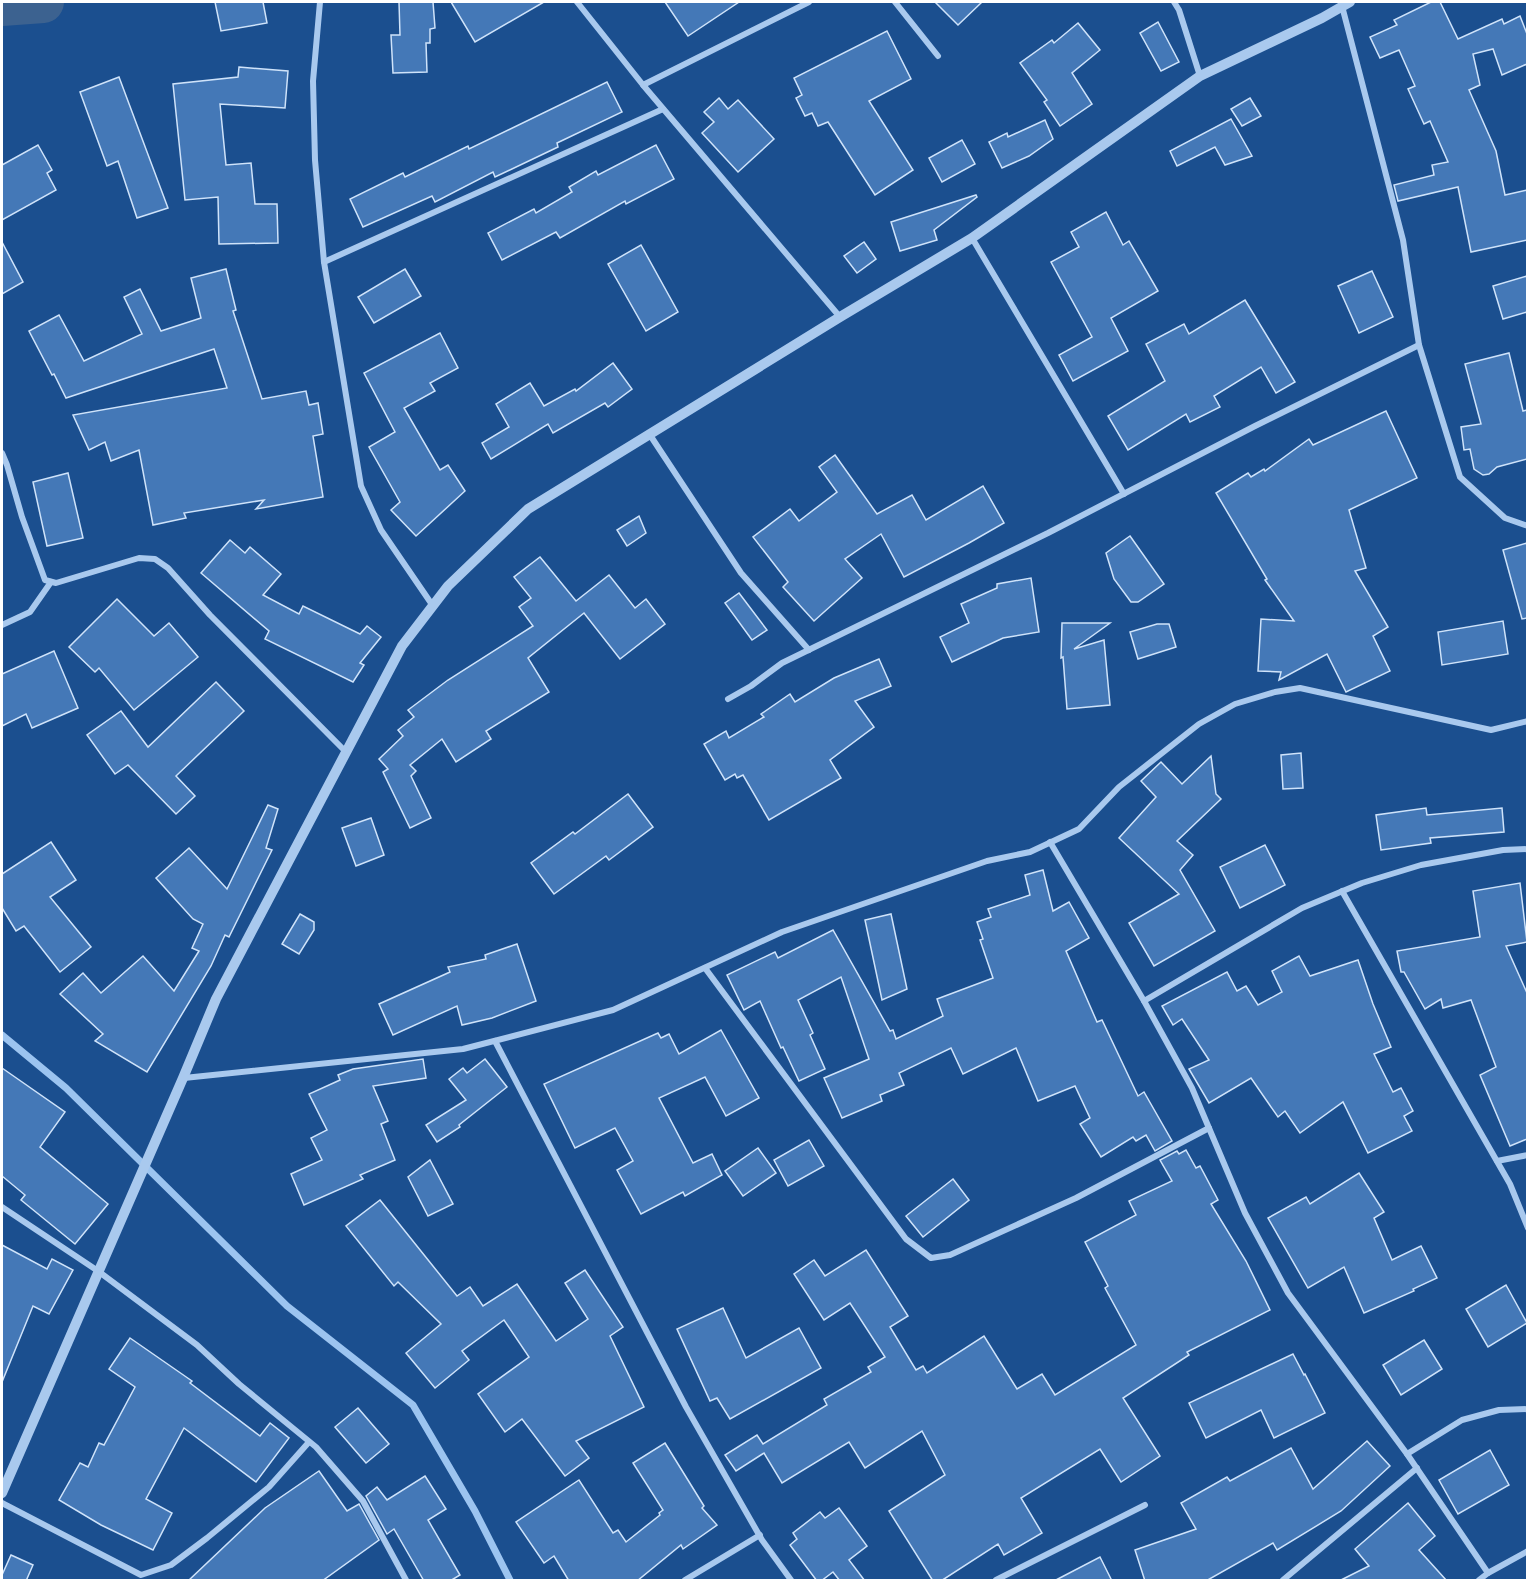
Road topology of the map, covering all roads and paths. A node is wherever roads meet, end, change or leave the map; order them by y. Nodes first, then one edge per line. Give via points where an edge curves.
1 (320, 2) edge
2 (577, 2) edge
3 (809, 2) edge
4 (895, 2) edge
5 (1174, 2) edge
6 (1346, 4) edge
7 (938, 57) dead end
8 (1200, 76) junction
9 (643, 85) junction
10 (663, 109) junction
11 (972, 238) junction
12 (324, 262) junction
13 (840, 317) junction
14 (1419, 345) junction
15 (650, 435) junction
16 (2, 453) edge
17 (1124, 494) junction
18 (1527, 526) edge
19 (51, 582) junction
20 (433, 606) junction
21 (2, 625) edge
22 (809, 650) junction
23 (728, 699) dead end
24 (1527, 720) edge
25 (346, 752) junction
26 (1050, 842) junction
27 (1527, 849) edge
28 (1342, 891) junction
29 (705, 968) junction
30 (1144, 1001) junction
31 (495, 1041) junction
32 (183, 1078) junction
33 (1209, 1128) junction
34 (1527, 1155) edge
35 (1497, 1161) junction
36 (2, 1207) edge
37 (1527, 1228) edge
38 (98, 1271) junction
39 (1527, 1409) edge
40 (309, 1442) junction
41 (1407, 1454) junction
42 (1417, 1468) junction
43 (2, 1493) edge
44 (2, 1503) edge
45 (1145, 1505) dead end
46 (760, 1535) junction
47 (1527, 1551) edge
48 (1488, 1573) junction
49 (406, 1581) edge
50 (685, 1581) edge
51 (791, 1581) edge
52 (996, 1581) edge
53 (1283, 1581) edge
54 (1479, 1581) edge

1 - 12 street via 313,81
2 - 9 street
3 - 9 street
4 - 7 street
5 - 8 street
6 - 8 street
6 - 14 street via 1403,240
8 - 11 street
9 - 10 street
10 - 12 street
10 - 13 street
11 - 13 street
11 - 17 street
12 - 20 street via 361,486 381,530
13 - 15 street
14 - 17 street
14 - 18 street via 1460,477 1505,518
15 - 20 street via 528,509 448,586
15 - 22 street via 741,573
16 - 19 street via 45,580
17 - 22 street
19 - 21 street via 30,612
19 - 25 street via 139,558 155,559
20 - 25 street via 402,646
22 - 23 street
24 - 26 street via 1491,730 1300,688 1275,692 1235,704 1199,724 1119,788 1079,829
25 - 32 street via 216,999
26 - 29 street via 1030,852 987,861 782,932
26 - 30 street
27 - 28 street via 1421,865
28 - 30 street via 1302,908
28 - 35 street
29 - 31 street via 612,1010
29 - 33 street via 906,1239 931,1258 950,1255 1076,1198
30 - 33 street via 1192,1088
31 - 32 street via 463,1049
31 - 46 street via 686,1407
32 - 38 street
33 - 41 street via 1245,1213 1288,1293
34 - 35 street
35 - 37 street
36 - 38 street
38 - 40 street via 196,1345
38 - 43 street
39 - 41 street via 1499,1410 1462,1420
40 - 44 street via 269,1487 207,1538 171,1565 141,1575
40 - 49 street via 363,1502
41 - 42 street
42 - 48 street
42 - 53 street
45 - 52 street
46 - 50 street
46 - 51 street
47 - 48 street
48 - 54 street

